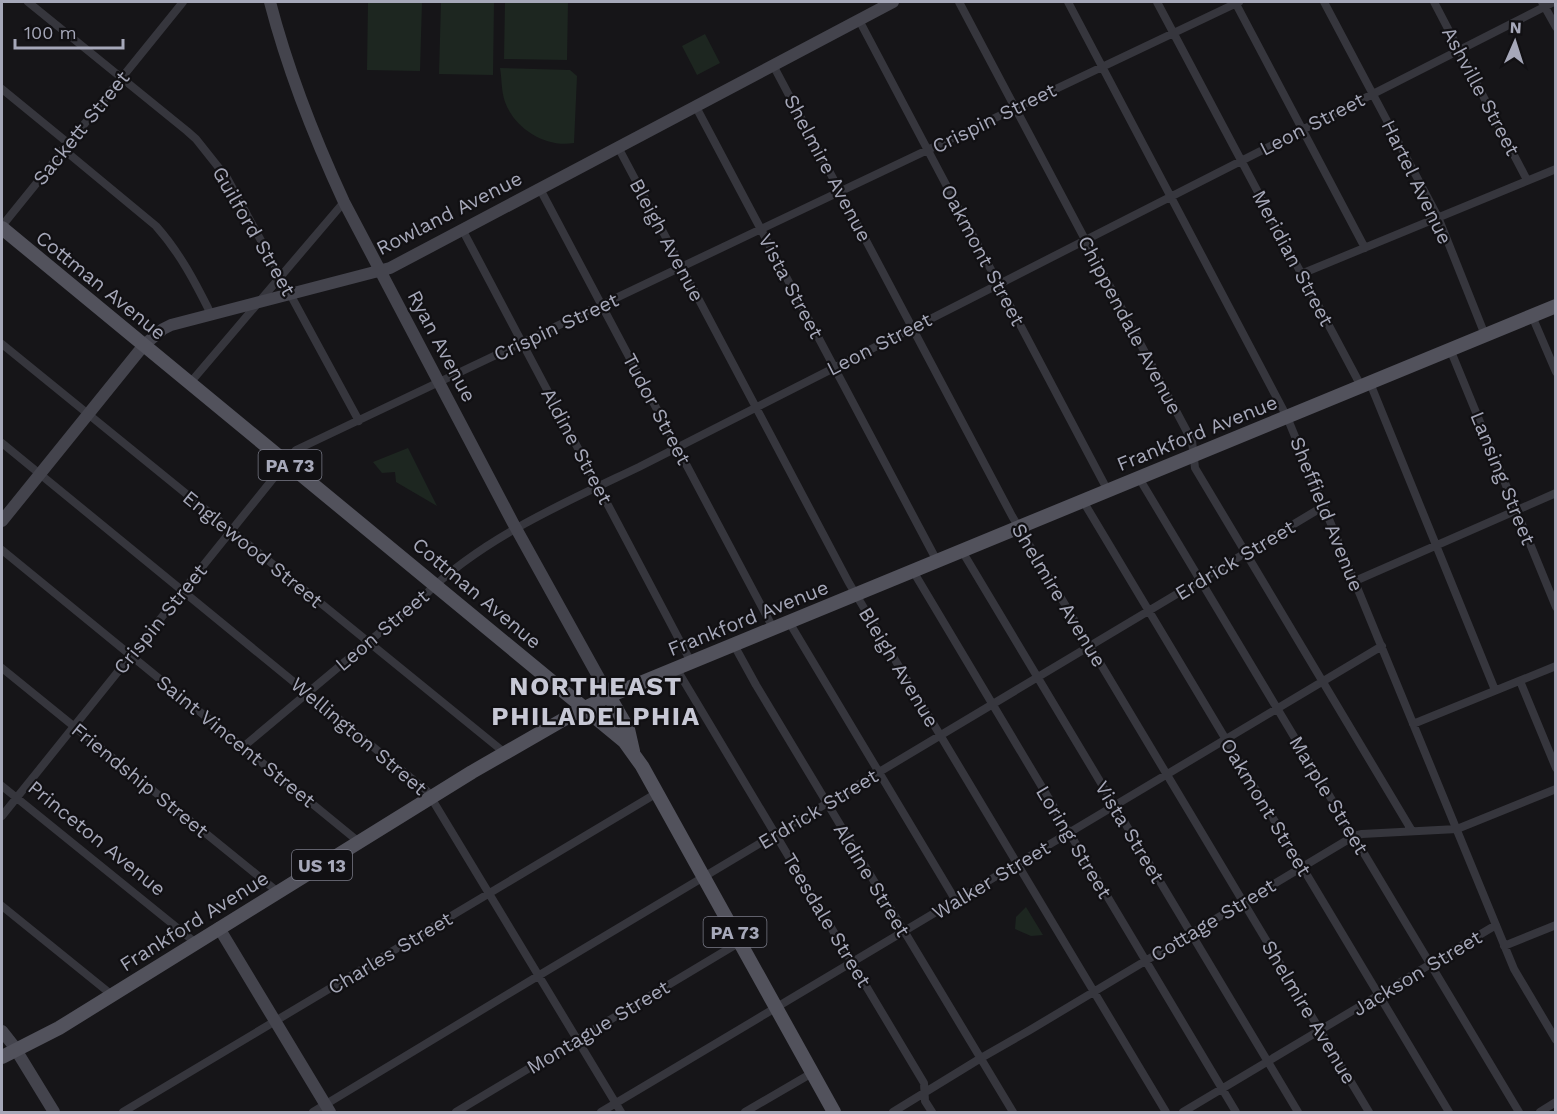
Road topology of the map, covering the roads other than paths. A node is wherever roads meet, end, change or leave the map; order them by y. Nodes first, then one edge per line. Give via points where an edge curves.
1 (28, 2) edge
2 (270, 2) edge
3 (893, 2) edge
4 (959, 2) edge
5 (1068, 2) edge
6 (1157, 2) edge
7 (1236, 2) edge
8 (1324, 2) edge
9 (1434, 2) edge
10 (1554, 2) edge
11 (178, 4) edge
12 (1543, 4) edge
13 (859, 20) junction
14 (1556, 27) edge
15 (1173, 32) junction
16 (1459, 49) junction
17 (773, 65) junction
18 (1102, 66) junction
19 (122, 77) junction
20 (2, 89) edge
21 (1372, 93) junction
22 (696, 107) junction
23 (1015, 108) junction
24 (1303, 129) junction
25 (66, 146) junction
26 (618, 147) junction
27 (927, 150) junction
28 (1241, 160) junction
29 (1556, 169) edge
30 (1527, 180) junction
31 (540, 189) junction
32 (840, 191) junction
33 (1171, 196) junction
34 (344, 202) junction
35 (1438, 217) junction
36 (2, 227) edge
37 (462, 229) junction
38 (761, 229) junction
39 (1085, 240) junction
40 (1365, 248) junction
41 (681, 267) junction
42 (379, 270) junction
43 (1302, 274) junction
44 (280, 278) junction
45 (998, 284) junction
46 (291, 294) junction
47 (258, 302) junction
48 (602, 305) junction
49 (1556, 306) edge
50 (211, 314) junction
51 (1532, 316) junction
52 (912, 328) junction
53 (1485, 335) junction
54 (522, 343) junction
55 (2, 344) edge
56 (144, 345) junction
57 (1450, 349) junction
58 (834, 368) junction
59 (1556, 372) edge
60 (438, 382) junction
61 (190, 383) junction
62 (1365, 384) junction
63 (756, 407) junction
64 (87, 415) junction
65 (1287, 417) junction
66 (359, 421) junction
67 (2, 443) edge
68 (677, 447) junction
69 (1193, 455) junction
70 (286, 462) junction
71 (39, 474) junction
72 (1139, 478) junction
73 (598, 486) junction
74 (1108, 491) junction
75 (1556, 493) edge
76 (1083, 501) junction
77 (1324, 506) junction
78 (1516, 511) junction
79 (2, 521) edge
80 (1019, 527) junction
81 (517, 528) junction
82 (231, 531) junction
83 (1436, 545) junction
84 (2, 550) edge
85 (962, 551) junction
86 (1246, 553) junction
87 (937, 561) junction
88 (913, 571) junction
89 (1201, 581) junction
90 (1355, 581) junction
91 (436, 585) junction
92 (183, 591) junction
93 (856, 594) junction
94 (1556, 607) edge
95 (1149, 611) junction
96 (789, 622) junction
97 (773, 628) junction
98 (368, 642) junction
99 (734, 645) junction
100 (1090, 646) junction
101 (1382, 646) junction
102 (131, 656) junction
103 (691, 662) junction
104 (1556, 666) edge
105 (2, 668) edge
106 (676, 668) junction
107 (1038, 678) junction
108 (1520, 681) junction
109 (1323, 682) junction
110 (1496, 690) junction
111 (308, 693) junction
112 (609, 696) junction
113 (993, 705) junction
114 (585, 708) junction
115 (1277, 709) junction
116 (1413, 724) junction
117 (74, 726) junction
118 (940, 735) junction
119 (1226, 739) junction
120 (243, 747) junction
121 (505, 753) junction
122 (634, 753) junction
123 (1556, 768) edge
124 (879, 772) junction
125 (1167, 774) junction
126 (2, 786) edge
127 (1556, 789) edge
128 (657, 793) junction
129 (432, 797) junction
130 (16, 798) junction
131 (827, 803) junction
132 (1114, 806) junction
133 (2, 816) edge
134 (1457, 829) junction
135 (1412, 831) junction
136 (1069, 833) junction
137 (775, 834) junction
138 (1354, 836) junction
139 (359, 842) junction
140 (1017, 864) junction
141 (1302, 867) junction
142 (704, 877) junction
143 (278, 892) junction
144 (489, 892) junction
145 (956, 901) junction
146 (1244, 903) junction
147 (2, 906) edge
148 (1496, 925) junction
149 (1556, 925) edge
150 (219, 928) junction
151 (903, 932) junction
152 (1191, 934) junction
153 (740, 942) junction
154 (196, 943) junction
155 (1504, 946) junction
156 (1145, 961) junction
157 (852, 963) junction
158 (1431, 964) junction
159 (538, 976) junction
160 (1094, 992) junction
161 (112, 995) junction
162 (1379, 995) junction
163 (776, 1007) junction
164 (275, 1022) junction
165 (1320, 1030) junction
166 (2, 1031) edge
167 (577, 1040) junction
168 (1556, 1040) edge
169 (16, 1050) junction
170 (2, 1057) edge
171 (981, 1058) junction
172 (1267, 1062) junction
173 (812, 1073) junction
174 (1222, 1089) junction
175 (924, 1094) junction
176 (1556, 1102) edge
177 (615, 1104) junction
178 (327, 1109) edge
179 (54, 1113) edge
180 (123, 1113) edge
181 (313, 1113) edge
182 (456, 1113) edge
183 (601, 1113) edge
184 (621, 1113) edge
185 (745, 1113) edge
186 (834, 1113) edge
187 (893, 1113) edge
188 (932, 1113) edge
189 (1013, 1113) edge
190 (1166, 1113) edge
191 (1183, 1113) edge
192 (1236, 1113) edge
193 (1298, 1113) edge
194 (1369, 1113) edge
195 (1449, 1113) edge
196 (1519, 1113) edge
197 (1540, 1113) edge

1 - 19 street, Guilford Street
2 - 34 street, Ryan Avenue via 300,100
3 - 13 street, Rowland Avenue
4 - 23 street, Chippendale Avenue
5 - 18 street, Sheffield Avenue
6 - 15 street, Meridian Street
7 - 15 street, Crispin Street
7 - 24 street
8 - 21 street, Hartel Avenue
9 - 16 street, Ashville Street
10 - 12 street, Leon Street
11 - 19 street, Sackett Street
12 - 14 street
12 - 16 street, Leon Street
13 - 17 street, Rowland Avenue
13 - 27 street, Oakmont Street
15 - 18 street, Crispin Street
15 - 28 street, Meridian Street
16 - 21 street, Leon Street
16 - 30 street, Ashville Street
17 - 22 street, Rowland Avenue
17 - 32 street, Shelmire Avenue
18 - 23 street, Crispin Street
18 - 33 street, Sheffield Avenue
19 - 25 street, Sackett Street
19 - 44 street, Guilford Street via 196,139 227,178
20 - 25 street
21 - 24 street, Leon Street
21 - 35 street, Hartel Avenue
22 - 26 street, Rowland Avenue
22 - 38 street, Vista Street
23 - 27 street, Crispin Street
23 - 39 street, Chippendale Avenue
24 - 28 street, Leon Street
24 - 40 street
25 - 36 street, Sackett Street
25 - 50 street via 161,232 186,264
26 - 31 street, Rowland Avenue
26 - 41 street, Bleigh Avenue
27 - 32 street, Crispin Street
27 - 45 street, Oakmont Street
28 - 33 street, Leon Street
28 - 43 street, Meridian Street
29 - 30 street
30 - 35 street
31 - 37 street, Rowland Avenue
31 - 48 street, Tudor Street
32 - 38 street, Crispin Street
32 - 52 street, Shelmire Avenue
33 - 39 street, Leon Street
33 - 65 street, Sheffield Avenue
34 - 42 street, Ryan Avenue
34 - 44 street
35 - 40 street
35 - 53 street, Hartel Avenue
36 - 56 main road, Cottman Avenue / PA 73
37 - 42 street, Rowland Avenue via 390,268
37 - 54 street, Aldine Street
38 - 41 street, Crispin Street
38 - 58 street, Vista Street
39 - 45 street, Leon Street
39 - 69 street, Chippendale Avenue via 1191,441
40 - 43 street
41 - 48 street, Crispin Street
41 - 63 street, Bleigh Avenue
42 - 46 street, Rowland Avenue
42 - 60 street, Ryan Avenue
43 - 62 street, Meridian Street
44 - 46 street, Guilford Street
44 - 47 street
45 - 52 street, Leon Street
45 - 74 street, Oakmont Street
46 - 47 street, Rowland Avenue
46 - 66 street, Guilford Street
47 - 50 street, Rowland Avenue
47 - 61 street
48 - 54 street, Crispin Street
48 - 68 street, Tudor Street
49 - 51 main road, Frankford Avenue / US 13
50 - 56 street, Rowland Avenue via 163,328
51 - 53 main road, Frankford Avenue / US 13
51 - 59 street
52 - 58 street, Leon Street
52 - 80 street, Shelmire Avenue
53 - 57 main road, Frankford Avenue / US 13
54 - 60 street, Crispin Street
54 - 73 street, Aldine Street
55 - 64 street, Englewood Street
56 - 61 main road, Cottman Avenue / PA 73
56 - 64 street, Rowland Avenue
57 - 62 main road, Frankford Avenue / US 13
57 - 78 street, Lansing Street
58 - 63 street, Leon Street
58 - 87 street, Vista Street
60 - 66 street, Crispin Street
60 - 81 street, Ryan Avenue
61 - 70 main road, Cottman Avenue / PA 73
62 - 65 main road, Frankford Avenue / US 13
62 - 83 street, Meridian Street
63 - 68 street, Leon Street
63 - 93 street, Bleigh Avenue
64 - 71 street, Rowland Avenue
64 - 82 street, Englewood Street
65 - 69 main road, Frankford Avenue / US 13
65 - 77 street, Sheffield Avenue
66 - 70 street, Crispin Street via 296,450
67 - 71 street, Wellington Street
68 - 73 street, Leon Street
68 - 97 street, Tudor Street
69 - 72 main road, Frankford Avenue / US 13
69 - 86 street, Chippendale Avenue via 1195,468
70 - 82 street, Crispin Street
70 - 91 main road, Cottman Avenue / PA 73
71 - 79 street, Rowland Avenue
71 - 92 street, Wellington Street
72 - 74 main road, Frankford Avenue / US 13
72 - 89 street, Marple Street
73 - 81 street, Leon Street
73 - 103 street, Aldine Street
74 - 76 main road, Frankford Avenue / US 13
75 - 78 street
76 - 80 main road, Frankford Avenue / US 13
76 - 95 street, Oakmont Street
77 - 86 street, Erdrick Street
77 - 90 street, Sheffield Avenue
78 - 83 street
78 - 94 street, Lansing Street
80 - 85 main road, Frankford Avenue / US 13
80 - 100 street, Shelmire Avenue
81 - 91 street, Leon Street
81 - 112 street, Ryan Avenue
82 - 92 street, Crispin Street
82 - 98 street, Englewood Street
83 - 90 street
83 - 110 street, Meridian Street
84 - 102 street, Saint Vincent Street
85 - 87 main road, Frankford Avenue / US 13
85 - 107 street, Vista Street
86 - 89 street, Erdrick Street
86 - 109 street, Chippendale Avenue
87 - 88 main road, Frankford Avenue / US 13
88 - 93 main road, Frankford Avenue / US 13
88 - 113 street, Loring Street
89 - 95 street, Erdrick Street
89 - 115 street, Marple Street
90 - 101 street, Sheffield Avenue
91 - 98 street, Leon Street
91 - 114 main road, Cottman Avenue / PA 73
92 - 102 street, Crispin Street
92 - 111 street, Wellington Street
93 - 96 main road, Frankford Avenue / US 13
93 - 118 street, Bleigh Avenue
95 - 100 street, Erdrick Street
95 - 119 street, Oakmont Street
96 - 97 main road, Frankford Avenue / US 13
96 - 124 street
97 - 99 main road, Frankford Avenue / US 13
98 - 111 street, Leon Street
98 - 121 street, Englewood Street
99 - 103 main road, Frankford Avenue / US 13
99 - 131 street, Aldine Street
100 - 107 street, Erdrick Street
100 - 125 street, Shelmire Avenue
101 - 109 street, Walker Street
101 - 116 street, Sheffield Avenue
102 - 117 street, Crispin Street
102 - 120 street, Saint Vincent Street
103 - 106 main road, Frankford Avenue / US 13
104 - 108 street
105 - 117 street, Friendship Street
106 - 112 main road, Frankford Avenue / US 13
106 - 137 street, Teesdale Street
107 - 113 street, Erdrick Street
107 - 132 street, Vista Street
108 - 110 street
108 - 123 street
109 - 115 street, Walker Street
109 - 135 street, Chippendale Avenue
110 - 116 street
111 - 120 street, Leon Street
111 - 129 street, Wellington Street
112 - 114 main road, Frankford Avenue / US 13
112 - 122 main road via 627,729
113 - 118 street, Erdrick Street
113 - 136 street, Loring Street
114 - 121 main road, Frankford Avenue / US 13
114 - 122 main road, Cottman Avenue / PA 73
115 - 119 street, Walker Street
115 - 138 street, Marple Street
116 - 134 street, Sheffield Avenue
117 - 130 street, Crispin Street
117 - 143 street, Friendship Street
118 - 124 street, Erdrick Street
118 - 140 street, Bleigh Avenue
119 - 125 street, Walker Street
119 - 141 street, Oakmont Street
120 - 139 street, Saint Vincent Street
121 - 129 main road, Frankford Avenue / US 13
122 - 128 main road, Cottman Avenue / PA 73
124 - 131 street, Erdrick Street
124 - 145 street
125 - 132 street, Walker Street
125 - 146 street, Shelmire Avenue
126 - 130 street, Princeton Avenue
127 - 134 street, Cottage Street
128 - 142 main road, Cottman Avenue / PA 73
128 - 144 street, Charles Street
129 - 139 main road, Frankford Avenue / US 13
129 - 144 street, Wellington Street
130 - 133 street, Crispin Street
130 - 154 street, Princeton Avenue
131 - 137 street, Erdrick Street
131 - 151 street, Aldine Street
132 - 136 street, Walker Street
132 - 152 street, Vista Street
134 - 135 street, Cottage Street
134 - 148 street, Sheffield Avenue
135 - 138 street, Cottage Street
136 - 140 street, Walker Street
136 - 156 street, Loring Street
137 - 142 street, Erdrick Street
137 - 157 street, Teesdale Street
138 - 141 street, Cottage Street
138 - 158 street, Marple Street
139 - 143 main road, Frankford Avenue / US 13
140 - 145 street, Walker Street
140 - 160 street, Bleigh Avenue
141 - 146 street, Cottage Street
141 - 162 street, Oakmont Street
142 - 153 main road, Cottman Avenue / PA 73
142 - 159 street, Erdrick Street
143 - 150 main road, Frankford Avenue / US 13
144 - 159 street, Wellington Street
144 - 164 street, Charles Street
145 - 151 street, Walker Street
146 - 152 street, Cottage Street
146 - 165 street, Shelmire Avenue
147 - 161 street
148 - 155 street, Sheffield Avenue
148 - 158 street, Jackson Street
149 - 155 street, Jackson Street
150 - 154 main road, Frankford Avenue / US 13
150 - 164 street
151 - 157 street, Walker Street
151 - 171 street, Aldine Street
152 - 156 street, Cottage Street
152 - 172 street, Vista Street
153 - 163 main road, Cottman Avenue / PA 73
153 - 167 street, Montague Street
154 - 161 main road, Frankford Avenue / US 13
155 - 168 street, Sheffield Avenue via 1516,974
156 - 160 street, Cottage Street
156 - 174 street, Loring Street
157 - 163 street, Walker Street
157 - 175 street, Teesdale Street via 924,1083
158 - 162 street, Jackson Street
158 - 196 street, Marple Street
159 - 167 street, Wellington Street
159 - 178 street, Erdrick Street
160 - 171 street, Cottage Street
160 - 190 street, Bleigh Avenue
161 - 169 main road, Frankford Avenue / US 13
162 - 165 street, Jackson Street
162 - 195 street, Oakmont Street
163 - 173 main road, Cottman Avenue / PA 73
163 - 177 street, Walker Street
164 - 178 street
164 - 180 street, Charles Street
165 - 172 street, Jackson Street
165 - 194 street, Shelmire Avenue
166 - 169 street
167 - 177 street, Wellington Street
167 - 182 street, Montague Street
169 - 170 main road, Frankford Avenue / US 13
169 - 179 street
171 - 175 street, Cottage Street
171 - 189 street, Aldine Street
172 - 174 street, Jackson Street
172 - 193 street, Vista Street
173 - 185 street
173 - 186 main road, Cottman Avenue / PA 73
174 - 191 street, Jackson Street
174 - 192 street, Loring Street
175 - 187 street, Cottage Street
175 - 188 street, Teesdale Street
176 - 197 street
177 - 183 street, Walker Street
177 - 184 street, Wellington Street
178 - 181 street, Erdrick Street

